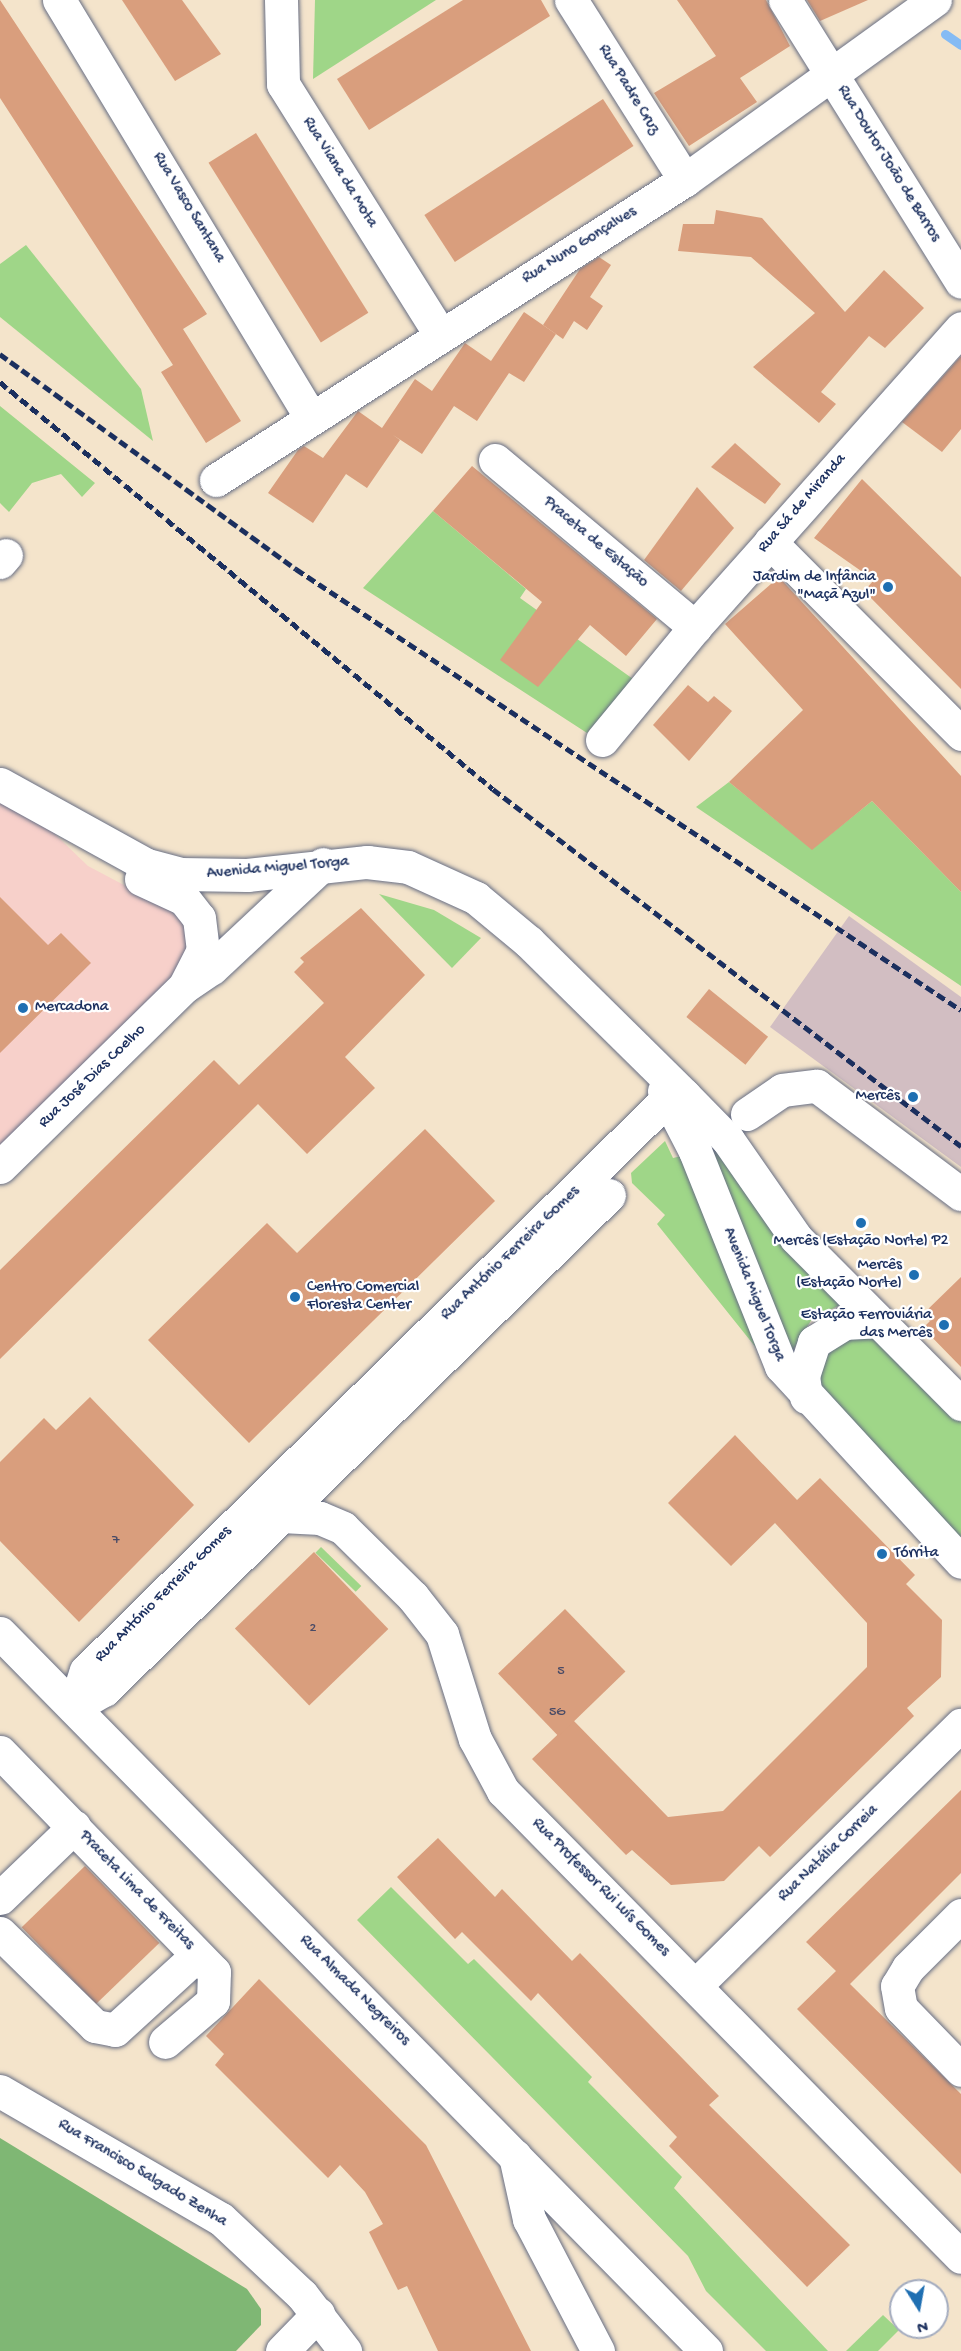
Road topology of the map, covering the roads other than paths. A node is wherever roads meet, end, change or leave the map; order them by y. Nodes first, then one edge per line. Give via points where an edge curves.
1 (58, 0) edge
2 (281, 0) edge
3 (571, 0) edge
4 (785, 0) edge
5 (935, 0) edge
6 (833, 77) junction
7 (685, 180) junction
8 (961, 282) edge
9 (961, 328) edge
10 (439, 333) junction
11 (312, 419) junction
12 (495, 460) dead end
13 (216, 480) dead end
14 (770, 542) junction
15 (695, 627) junction
16 (961, 734) edge
17 (602, 740) dead end
18 (5, 782) edge
19 (83, 830) junction
20 (323, 864) junction
21 (185, 986) junction
22 (637, 1052) junction
23 (669, 1097) junction
24 (747, 1114) dead end
25 (0, 1167) edge
26 (961, 1194) edge
27 (609, 1195) dead end
28 (877, 1321) junction
29 (806, 1397) junction
30 (961, 1404) edge
31 (271, 1508) junction
32 (961, 1562) edge
33 (0, 1633) edge
34 (74, 1707) junction
35 (961, 1725) edge
36 (0, 1752) edge
37 (74, 1827) junction
38 (0, 1898) edge
39 (961, 1915) edge
40 (0, 1933) edge
41 (198, 1955) junction
42 (697, 1984) junction
43 (165, 2042) dead end
44 (961, 2070) edge
45 (0, 2091) edge
46 (515, 2156) junction
47 (593, 2236) junction
48 (548, 2252) junction
49 (961, 2257) edge
50 (318, 2314) junction
51 (282, 2351) edge
52 (345, 2351) edge
53 (598, 2351) edge
54 (706, 2351) edge

1 - 11 street, Rua Vasco Santana
2 - 10 street, Rua Viana da Mota via 283,84
3 - 7 street, Rua Padre Cruz
4 - 6 street, Rua Doutor João de Barros
5 - 6 street, Rua Nuno Gonçalves
6 - 7 street, Rua Nuno Gonçalves
6 - 8 street, Rua Doutor João de Barros
7 - 10 street, Rua Nuno Gonçalves
9 - 14 street, Rua Sá de Miranda
10 - 11 street, Rua Nuno Gonçalves
11 - 13 street, Rua Nuno Gonçalves
12 - 15 street, Praceta de Estação
14 - 15 street, Rua Sá de Miranda
14 - 16 street
15 - 17 street, Rua Sá de Miranda
18 - 19 street, Avenida Miguel Torga
19 - 20 street, Avenida Miguel Torga via 147,865 180,874 247,875
19 - 21 street, Rua José Dias Coelho via 106,858 193,908 205,935 203,950
20 - 21 street, Rua José Dias Coelho via 212,968
20 - 22 street, Avenida Miguel Torga via 408,867 476,898 529,942
21 - 25 street, Rua José Dias Coelho
22 - 23 street, Avenida Miguel Torga
22 - 28 street, Avenida Miguel Torga via 728,1140 796,1238
23 - 29 street, Avenida Miguel Torga via 781,1366
23 - 31 street, Rua António Ferreira Gomes
24 - 26 street via 782,1090 817,1086
27 - 31 street, Rua António Ferreira Gomes
28 - 29 street via 844,1323 814,1342 803,1376
28 - 30 street, Avenida Miguel Torga
29 - 32 street, Avenida Miguel Torga
31 - 34 street, Rua António Ferreira Gomes via 104,1690
31 - 42 street, Rua Professor Rui Luís Gomes via 320,1518 343,1528 413,1597 442,1634 475,1739 503,1791
33 - 34 street, Rua Almada Negreiros
34 - 46 street, Rua Almada Negreiros
35 - 42 street, Rua Natália Correia
36 - 37 street, Praceta Lima de Freitas
37 - 38 street, Praceta Lima de Freitas
37 - 41 street, Praceta Lima de Freitas
39 - 44 street via 908,1968 897,1986 901,2008
40 - 41 street, Praceta Lima de Freitas via 95,2026 115,2030
41 - 43 street, Praceta Lima de Freitas via 214,1972 216,1991
42 - 49 street, Rua Professor Rui Luís Gomes
45 - 50 street, Rua Francisco Salgado Zenha via 221,2219
46 - 47 street, Rua Almada Negreiros
46 - 48 street via 521,2197
47 - 48 street
47 - 54 street, Rua Almada Negreiros
48 - 53 street
50 - 51 street
50 - 52 street, Rua Francisco Salgado Zenha

